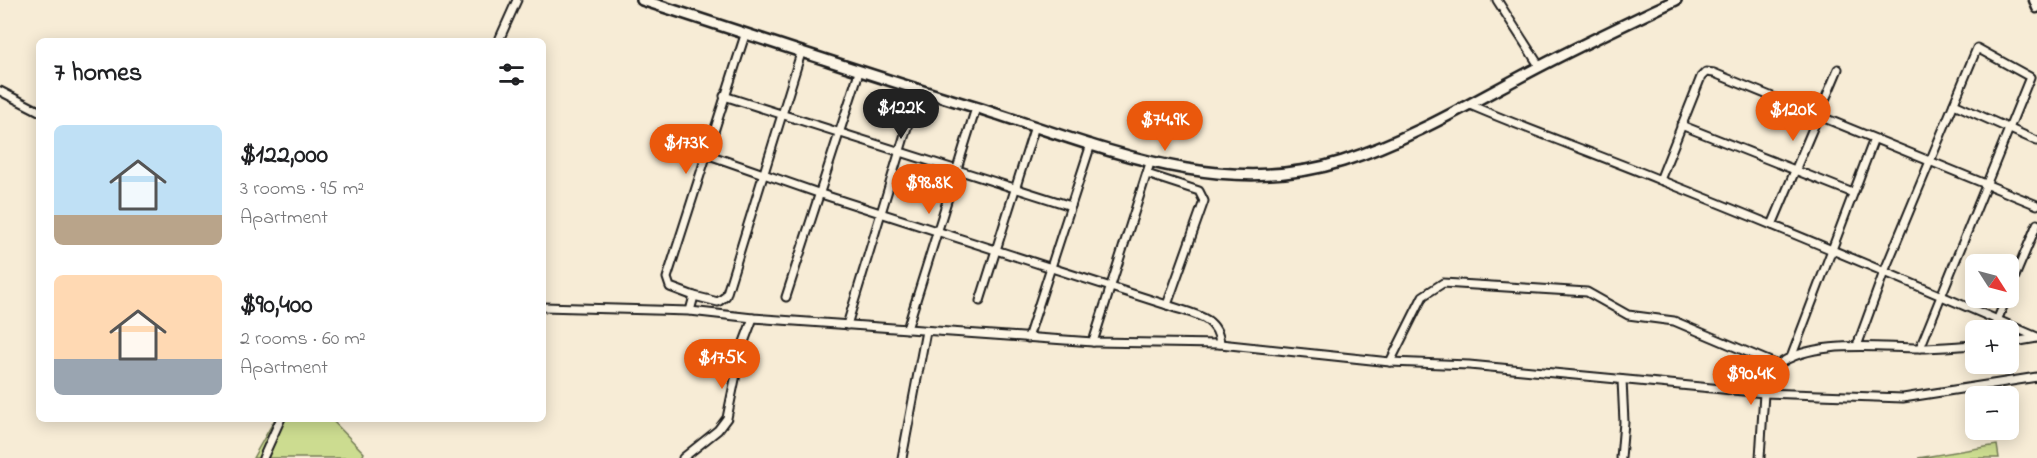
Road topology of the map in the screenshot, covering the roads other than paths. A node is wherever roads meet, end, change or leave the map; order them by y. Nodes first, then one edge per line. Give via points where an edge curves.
1 (517, 0) edge
2 (642, 0) edge
3 (1497, 0) edge
4 (1676, 0) edge
5 (2034, 0) edge
6 (2037, 8) edge
7 (745, 35) junction
8 (500, 38) edge
9 (801, 54) junction
10 (1540, 67) junction
11 (1838, 69) dead end
12 (859, 72) junction
13 (0, 91) edge
14 (918, 91) junction
15 (724, 96) junction
16 (1954, 104) junction
17 (1470, 105) junction
18 (976, 108) junction
19 (36, 109) edge
20 (782, 113) junction
21 (1817, 116) junction
22 (1682, 125) junction
23 (1035, 126) junction
24 (2010, 127) junction
25 (840, 133) junction
26 (1874, 140) junction
27 (2037, 141) edge
28 (1091, 144) junction
29 (898, 152) junction
30 (706, 154) junction
31 (1931, 161) junction
32 (1150, 163) junction
33 (957, 170) junction
34 (1795, 170) junction
35 (764, 174) junction
36 (1147, 174) junction
37 (1660, 180) junction
38 (1986, 184) junction
39 (1015, 188) junction
40 (822, 194) junction
41 (1852, 194) junction
42 (2037, 205) edge
43 (1071, 206) junction
44 (879, 213) junction
45 (2037, 224) edge
46 (1772, 225) junction
47 (938, 230) junction
48 (996, 249) junction
49 (1830, 250) junction
50 (1052, 266) junction
51 (2019, 268) edge
52 (1884, 272) junction
53 (1111, 286) junction
54 (694, 296) junction
55 (1942, 296) junction
56 (786, 297) dead end
57 (980, 301) dead end
58 (1167, 305) junction
59 (546, 307) edge
60 (2003, 308) edge
61 (690, 311) junction
62 (753, 318) junction
63 (1998, 320) joint
64 (847, 325) junction
65 (907, 329) junction
66 (2019, 329) edge
67 (926, 331) junction
68 (2037, 337) edge
69 (1028, 338) junction
70 (2019, 341) edge
71 (1093, 342) junction
72 (1220, 344) junction
73 (1857, 346) junction
74 (1965, 346) edge
75 (1920, 348) junction
76 (1792, 355) junction
77 (1390, 362) junction
78 (1778, 365) junction
79 (2037, 377) edge
80 (1622, 380) junction
81 (1764, 393) junction
82 (279, 422) edge
83 (263, 458) edge
84 (683, 458) edge
85 (902, 458) edge
86 (1621, 458) edge
87 (1760, 458) edge

1 - 8 street
2 - 7 main road
3 - 10 street
4 - 10 main road
5 - 6 street
7 - 9 main road
7 - 15 street
9 - 12 main road
9 - 20 street
10 - 17 main road
11 - 21 street
12 - 14 main road
12 - 25 street
13 - 19 street
14 - 18 main road
14 - 29 street
15 - 20 street
15 - 30 street
16 - 24 street
16 - 24 street via 1977,48 2030,77
16 - 31 street
17 - 32 main road via 1343,162 1307,170 1256,176 1204,173
17 - 37 street via 1545,138
18 - 23 main road
18 - 33 street
20 - 25 street
20 - 35 street
21 - 22 street via 1706,72
21 - 26 street
21 - 34 street
22 - 34 street
22 - 37 street
23 - 28 main road
23 - 39 street
24 - 27 street
24 - 38 street
25 - 29 street
25 - 40 street
26 - 31 street
26 - 41 street
28 - 32 main road
28 - 43 street
29 - 33 street
29 - 44 street
30 - 35 street
30 - 54 street via 667,278 670,287
31 - 38 street
31 - 52 street
32 - 36 street
33 - 39 street
33 - 47 street
34 - 41 street
34 - 46 street
35 - 40 street
35 - 54 street via 726,296 718,302
36 - 53 street
36 - 58 street via 1199,191 1204,201
37 - 46 street
38 - 42 street
38 - 55 street
39 - 43 street
39 - 48 street
40 - 44 street
40 - 56 street
41 - 49 street
43 - 50 street
44 - 47 street
44 - 64 street
45 - 51 street
46 - 49 street
47 - 48 street
47 - 65 street
48 - 50 street
48 - 57 street
49 - 52 street
49 - 76 street
50 - 53 street
50 - 69 street
52 - 55 street
52 - 73 street
53 - 58 street
53 - 71 street
54 - 61 street
55 - 63 street
55 - 75 street
58 - 72 street via 1209,321 1219,333
59 - 61 street
60 - 63 street
61 - 62 street
62 - 64 street
62 - 84 street via 741,350 727,418
64 - 65 street
65 - 67 street
66 - 68 street
67 - 69 street
67 - 85 street
68 - 70 street
69 - 71 street
71 - 72 street
72 - 77 street
73 - 75 street
73 - 76 street
74 - 75 street
76 - 78 street
77 - 78 street via 1423,296 1443,283 1587,292 1628,315 1674,321
77 - 80 street via 1469,365
78 - 81 street
79 - 81 street via 1903,398
80 - 81 street
80 - 86 street
81 - 87 street
82 - 83 street

